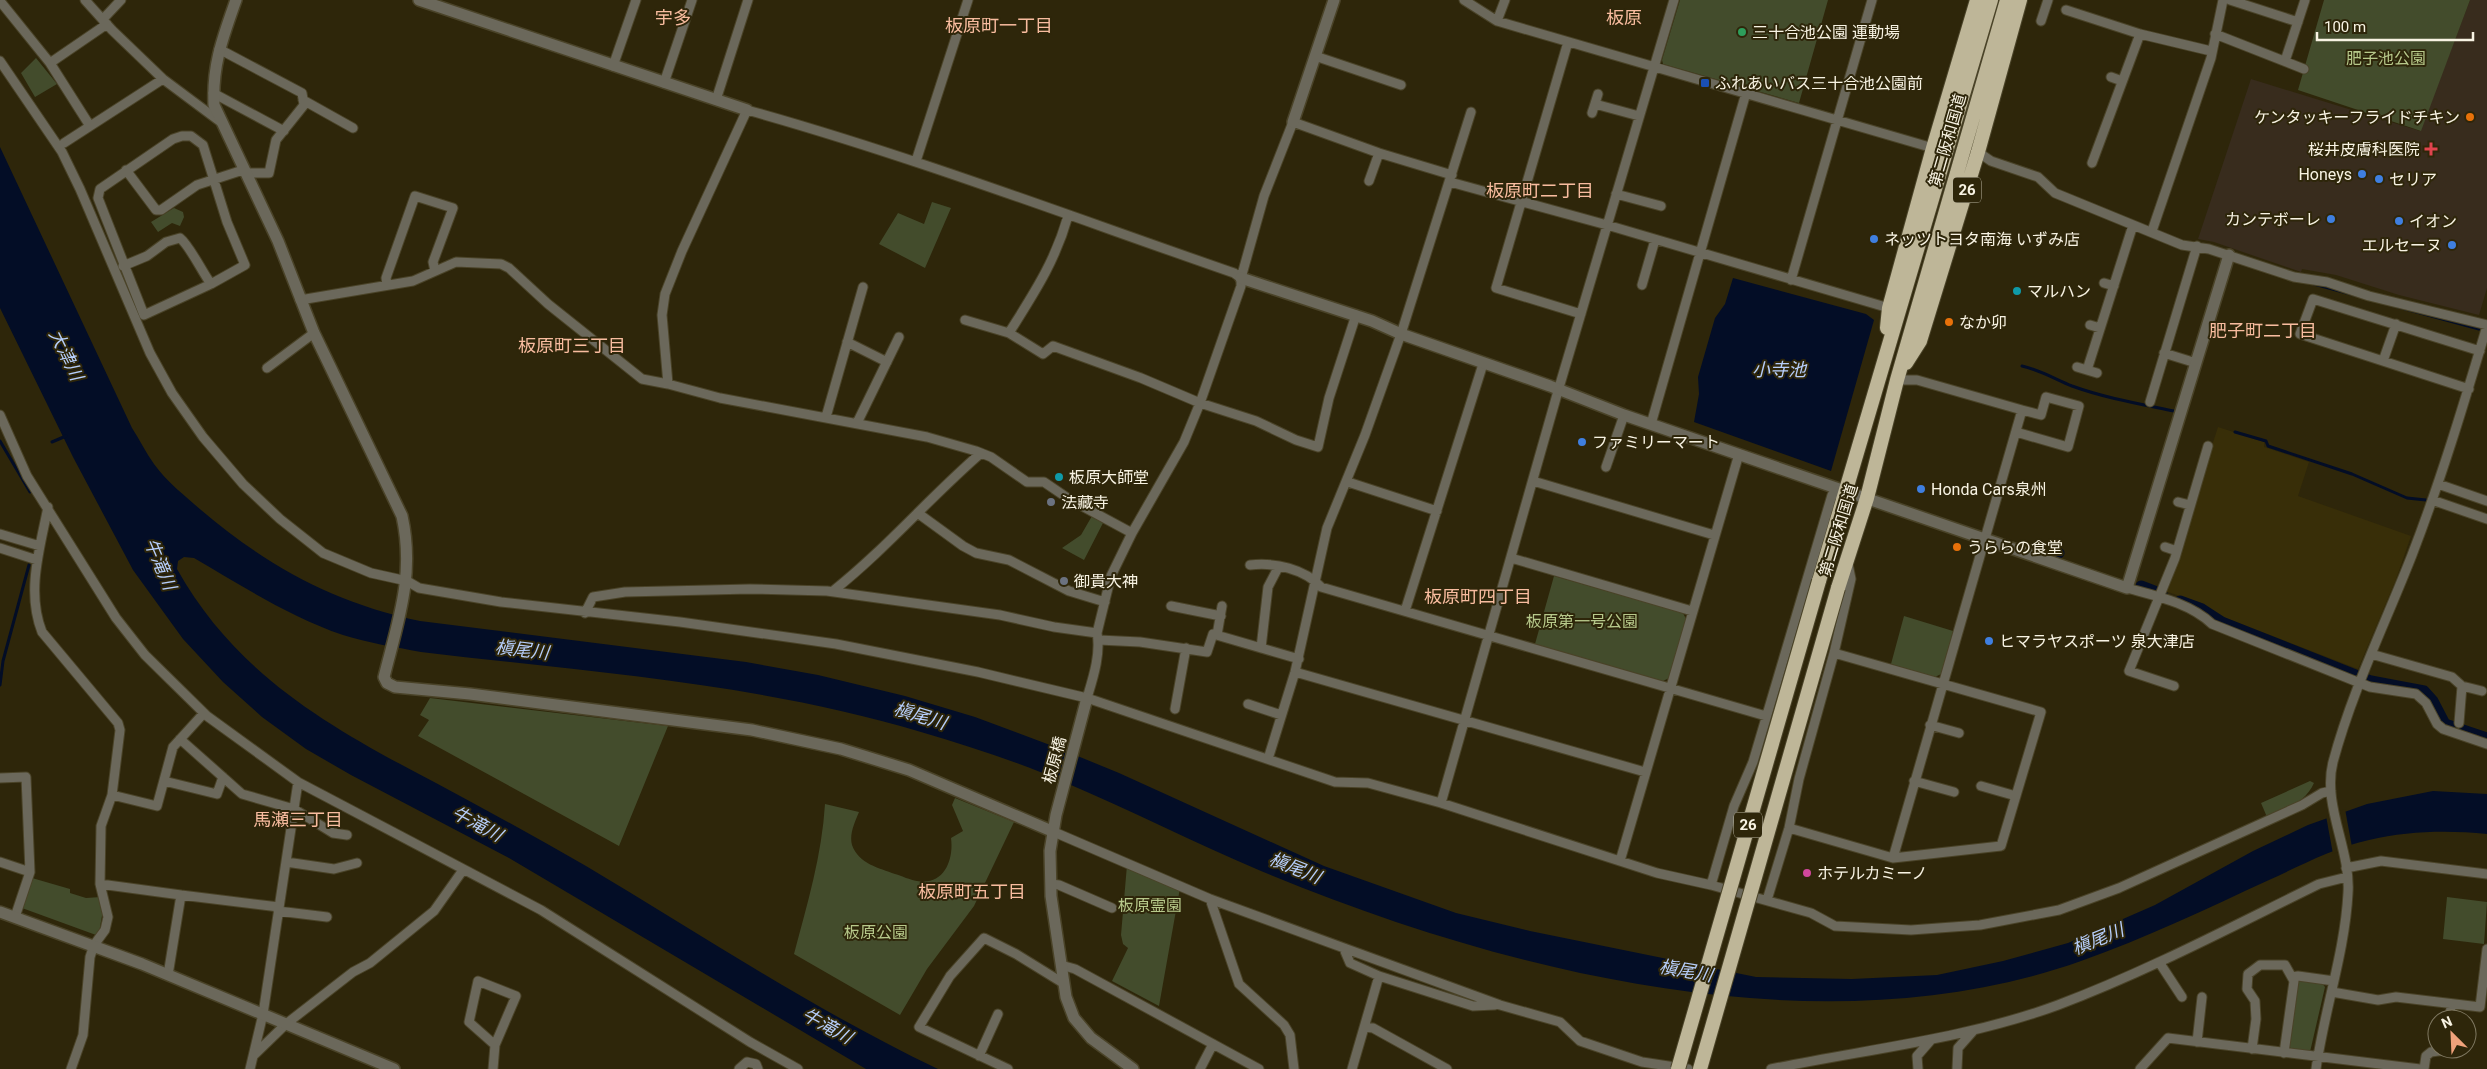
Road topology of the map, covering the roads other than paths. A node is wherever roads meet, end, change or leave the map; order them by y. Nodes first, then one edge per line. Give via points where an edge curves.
1 (85, 0) edge
2 (122, 0) edge
3 (236, 0) edge
4 (419, 0) edge
5 (636, 0) edge
6 (692, 0) edge
7 (748, 0) edge
8 (968, 0) edge
9 (1334, 0) edge
10 (1464, 0) edge
11 (1505, 0) edge
12 (1674, 0) edge
13 (1872, 0) edge
14 (1977, 0) edge
15 (1991, 0) edge
16 (2007, 0) edge
17 (2020, 0) edge
18 (2048, 0) edge
19 (2223, 0) edge
20 (2230, 0) edge
21 (2305, 0) edge
22 (0, 1) edge
23 (2066, 10) dead end
24 (1497, 21) junction
25 (2041, 21) dead end
26 (105, 22) junction
27 (2298, 22) junction
28 (2140, 34) junction
29 (2215, 34) junction
30 (1568, 42) junction
31 (220, 49) junction
32 (2211, 51) junction
33 (1316, 56) junction
34 (0, 61) edge
35 (2285, 61) junction
36 (50, 63) junction
37 (613, 66) junction
38 (1654, 67) junction
39 (2304, 69) dead end
40 (2112, 77) dead end
41 (163, 79) junction
42 (2122, 81) junction
43 (664, 83) junction
44 (1401, 85) dead end
45 (214, 92) junction
46 (1598, 94) dead end
47 (1746, 94) junction
48 (303, 100) junction
49 (716, 100) junction
50 (747, 110) junction
51 (1470, 112) dead end
52 (1639, 116) junction
53 (1837, 120) junction
54 (1293, 122) junction
55 (222, 123) junction
56 (90, 126) junction
57 (353, 128) dead end
58 (284, 132) junction
59 (64, 143) dead end
60 (1933, 148) junction
61 (1978, 152) junction
62 (1379, 153) junction
63 (916, 161) junction
64 (2092, 163) dead end
65 (126, 170) junction
66 (244, 172) junction
67 (1451, 178) junction
68 (214, 179) junction
69 (1369, 181) dead end
70 (1616, 194) junction
71 (1522, 201) junction
72 (1661, 206) dead end
73 (1068, 216) junction
74 (1607, 225) junction
75 (2133, 225) junction
76 (2152, 231) junction
77 (1655, 240) junction
78 (2197, 246) junction
79 (1700, 253) junction
80 (2229, 256) junction
81 (123, 266) junction
82 (435, 271) junction
83 (1241, 278) junction
84 (1791, 280) junction
85 (2104, 283) dead end
86 (211, 284) junction
87 (387, 284) junction
88 (1642, 285) dead end
89 (2114, 286) junction
90 (863, 287) dead end
91 (300, 300) junction
92 (1889, 308) junction
93 (1581, 314) junction
94 (1356, 315) junction
95 (965, 320) dead end
96 (2396, 324) junction
97 (2090, 325) dead end
98 (2487, 325) edge
99 (2100, 328) junction
100 (314, 333) junction
101 (1009, 333) junction
102 (1401, 334) junction
103 (899, 337) dead end
104 (847, 342) junction
105 (2480, 351) junction
106 (2164, 353) junction
107 (1883, 359) junction
108 (2383, 361) junction
109 (887, 362) junction
110 (2196, 363) junction
111 (1483, 364) junction
112 (2077, 367) dead end
113 (267, 368) dead end
114 (1897, 377) junction
115 (668, 384) junction
116 (2469, 389) junction
117 (1558, 391) junction
118 (2150, 402) dead end
119 (1200, 403) junction
120 (2022, 410) junction
121 (0, 415) edge
122 (1624, 415) junction
123 (826, 417) junction
124 (857, 423) junction
125 (1651, 424) junction
126 (2016, 432) junction
127 (2208, 446) dead end
128 (981, 453) junction
129 (1739, 454) junction
130 (1606, 466) dead end
131 (1533, 481) junction
132 (1348, 482) junction
133 (2438, 484) junction
134 (1844, 492) junction
135 (1867, 498) junction
136 (2432, 500) junction
137 (2487, 501) edge
138 (2178, 502) dead end
139 (2190, 505) junction
140 (48, 508) junction
141 (1436, 511) junction
142 (919, 514) junction
143 (2487, 519) edge
144 (1132, 533) junction
145 (1, 535) edge
146 (1714, 535) junction
147 (1985, 538) junction
148 (40, 546) junction
149 (0, 547) edge
150 (2164, 547) dead end
151 (2177, 551) junction
152 (1510, 558) junction
153 (36, 560) junction
154 (1847, 561) junction
155 (1250, 565) dead end
156 (1279, 566) junction
157 (1316, 582) junction
158 (406, 585) junction
159 (2127, 588) junction
160 (833, 591) junction
161 (2159, 594) junction
162 (1105, 602) junction
163 (1171, 606) dead end
164 (1405, 611) junction
165 (1692, 611) junction
166 (585, 613) junction
167 (1217, 635) junction
168 (1489, 635) junction
169 (1098, 636) junction
170 (1186, 648) junction
171 (1261, 648) junction
172 (2138, 649) junction
173 (2147, 652) dead end
174 (1834, 653) junction
175 (2371, 654) junction
176 (1298, 658) junction
177 (1295, 672) junction
178 (2159, 681) junction
179 (2360, 682) junction
180 (1942, 684) junction
181 (2174, 686) dead end
182 (2462, 686) junction
183 (1671, 688) junction
184 (2155, 691) dead end
185 (2482, 691) dead end
186 (1087, 698) junction
187 (1248, 704) dead end
188 (1175, 709) dead end
189 (204, 713) junction
190 (1281, 715) junction
191 (1766, 716) junction
192 (1464, 720) junction
193 (2459, 723) dead end
194 (1930, 725) junction
195 (1959, 733) dead end
196 (180, 739) junction
197 (2487, 744) edge
198 (1268, 760) junction
199 (1645, 772) junction
200 (223, 777) junction
201 (0, 778) edge
202 (164, 781) junction
203 (1914, 781) junction
204 (298, 782) junction
205 (1982, 786) dead end
206 (1954, 792) dead end
207 (2332, 793) junction
208 (112, 795) junction
209 (2016, 796) junction
210 (1441, 803) junction
211 (294, 809) junction
212 (1789, 828) junction
213 (1054, 832) junction
214 (347, 834) dead end
215 (1893, 858) junction
216 (1620, 861) junction
217 (0, 862) edge
218 (286, 862) junction
219 (357, 863) dead end
220 (2346, 867) junction
221 (463, 870) junction
222 (30, 872) junction
223 (2487, 874) edge
224 (2347, 878) junction
225 (100, 884) junction
226 (1051, 884) junction
227 (1711, 885) junction
228 (181, 895) junction
229 (1210, 899) junction
230 (1767, 900) junction
231 (279, 909) junction
232 (0, 912) edge
233 (1100, 913) dead end
234 (15, 917) junction
235 (327, 917) dead end
236 (94, 945) junction
237 (1344, 949) junction
238 (2487, 949) edge
239 (2159, 962) junction
240 (1061, 965) junction
241 (168, 975) junction
242 (1378, 976) junction
243 (2292, 978) junction
244 (2334, 981) junction
245 (1064, 983) junction
246 (2332, 992) junction
247 (2182, 997) dead end
248 (2202, 997) dead end
249 (1500, 1005) junction
250 (2451, 1005) junction
251 (2201, 1008) junction
252 (2212, 1008) dead end
253 (2451, 1009) edge
254 (264, 1014) junction
255 (998, 1014) dead end
256 (286, 1024) junction
257 (1365, 1026) junction
258 (1973, 1031) junction
259 (1931, 1040) junction
260 (2197, 1042) junction
261 (1213, 1044) junction
262 (494, 1045) junction
263 (2252, 1048) junction
264 (2284, 1053) junction
265 (2427, 1055) edge
266 (253, 1056) junction
267 (979, 1056) junction
268 (2318, 1058) junction
269 (1640, 1065) edge
270 (2373, 1066) edge
271 (71, 1069) edge
272 (250, 1069) edge
273 (394, 1069) edge
274 (492, 1069) edge
275 (739, 1069) edge
276 (758, 1069) edge
277 (798, 1069) edge
278 (1008, 1069) edge
279 (1133, 1069) edge
280 (1200, 1069) edge
281 (1260, 1069) edge
282 (1294, 1069) edge
283 (1352, 1069) edge
284 (1447, 1069) edge
285 (1678, 1069) edge
286 (1688, 1069) edge
287 (1700, 1069) edge
288 (1771, 1069) edge
289 (1918, 1069) edge
290 (1957, 1069) edge
291 (2140, 1069) edge
292 (2316, 1069) edge
293 (2420, 1069) edge
294 (2424, 1069) edge

1 - 26 street
2 - 26 street
3 - 31 street
4 - 37 street
5 - 37 street
6 - 43 street
7 - 49 street
8 - 63 street
9 - 33 street
10 - 24 street
11 - 24 street
12 - 38 street
13 - 53 street
14 - 60 highway, 第二阪和国道 / 26
15 - 107 highway, 第二阪和国道 / 26 via 1914,267
16 - 114 highway, 第二阪和国道 / 26
17 - 61 highway, 26
18 - 25 street
19 - 29 street
20 - 27 street
21 - 27 street
22 - 36 street
23 - 28 street
24 - 30 street
26 - 36 street
26 - 41 street
27 - 35 street
28 - 32 street
28 - 42 street
29 - 32 street
29 - 35 street
30 - 38 street
30 - 71 street
31 - 45 street via 215,64
31 - 48 street via 302,93
32 - 76 street
33 - 44 street
33 - 54 street
34 - 158 street via 62,152 150,353 172,394 203,437 243,484 280,520 323,553
35 - 39 street
36 - 56 street
37 - 43 street
38 - 47 street
38 - 52 street
40 - 42 street
41 - 55 street
41 - 56 street
42 - 64 street
43 - 49 street
45 - 55 street via 214,105
45 - 58 street
46 - 52 street via 1594,108
47 - 53 street
47 - 79 street
48 - 57 street
48 - 58 street via 304,105
49 - 50 street
50 - 63 street
50 - 115 street via 665,294 662,315
51 - 67 street
52 - 70 street
53 - 60 street
53 - 84 street
54 - 62 street
54 - 83 street via 1264,196
55 - 66 street
56 - 59 street
58 - 66 street via 276,140 269,174
60 - 92 highway, 第二阪和国道 / 26
61 - 75 street via 1990,160 2038,177 2055,193
61 - 114 highway, 26 via 1920,341
62 - 67 street
62 - 69 street
63 - 73 street
65 - 68 street via 156,210 172,204 197,185
65 - 68 street via 173,139 191,136 203,145
65 - 81 street via 100,189 98,198
66 - 68 street
66 - 91 street via 278,241
67 - 71 street
67 - 102 street
68 - 86 street via 245,265
70 - 72 street
70 - 74 street
71 - 74 street
71 - 93 street via 1496,288
73 - 83 street via 1234,272
73 - 101 street via 1050,267
74 - 77 street
74 - 93 street
75 - 76 street
75 - 89 street
76 - 78 street via 2182,245
77 - 79 street
77 - 88 street
78 - 80 street
78 - 106 street
79 - 84 street
79 - 125 street
80 - 98 street via 2294,277
80 - 110 street
81 - 86 street via 180,238
81 - 86 street via 144,315
82 - 87 street via 413,281
82 - 87 street via 433,262 453,208 415,196 386,278
82 - 115 street via 456,262 501,264 642,378
83 - 94 street
83 - 119 street
84 - 92 street
85 - 89 street
87 - 91 street
89 - 99 street
90 - 104 street
91 - 100 street
92 - 107 highway, 第二阪和国道 / 26
93 - 117 street
94 - 102 street
94 - 119 street via 1329,398 1318,447 1256,420
95 - 101 street
96 - 105 street
96 - 108 street
96 - 108 street via 2313,299 2300,334
97 - 99 street
98 - 105 street
99 - 112 street via 2092,371
100 - 113 street
100 - 158 street via 402,516 406,536
101 - 119 street via 1043,354 1053,346
102 - 111 street
102 - 132 street
103 - 109 street
104 - 109 street
104 - 123 street
105 - 116 street
106 - 110 street
106 - 118 street
107 - 134 highway, 第二阪和国道 / 26
108 - 116 street
109 - 124 street
110 - 159 street
111 - 117 street
111 - 141 street
114 - 120 street
114 - 135 highway, 第二阪和国道 / 26
115 - 123 street via 720,398
116 - 133 street
117 - 122 street
117 - 131 street
119 - 144 street via 1175,459
120 - 126 street
120 - 126 street via 2041,415 2046,396 2079,406 2068,447
121 - 140 street via 27,476
122 - 125 street
122 - 130 street
123 - 124 street
124 - 128 street via 926,437
125 - 129 street
126 - 147 street
127 - 139 street
128 - 142 street
128 - 144 street via 1027,482 1044,482
129 - 134 street
129 - 146 street
131 - 146 street
131 - 152 street
132 - 141 street
132 - 157 street via 1327,528
133 - 136 street
133 - 137 street
134 - 135 street
134 - 191 street via 1832,494
134 - 285 highway, 第二阪和国道 / 26, bridge
135 - 147 street
135 - 154 highway, 第二阪和国道 / 26
136 - 143 street
136 - 175 street
138 - 139 street
139 - 151 street
140 - 148 street
140 - 189 street via 122,625 145,655
141 - 164 street
142 - 160 street
142 - 162 street via 976,553 1009,560 1069,591
144 - 162 street via 1111,576
145 - 148 street
145 - 149 street
146 - 165 street
147 - 159 street
147 - 180 street
148 - 153 street
149 - 153 street
150 - 151 street
151 - 161 street
152 - 165 street
152 - 168 street
153 - 208 street via 35,614 42,632 118,723 120,730
154 - 174 street via 1851,579
154 - 287 highway, 第二阪和国道 / 26, bridge
155 - 156 street via 1266,563
156 - 157 street via 1312,577
156 - 171 street via 1268,588
157 - 164 street via 1321,587
157 - 176 street
158 - 166 street
158 - 213 street via 384,678 395,687 752,730 841,749 909,770
159 - 161 street
160 - 166 street via 625,592 593,597
160 - 169 street via 1000,615
161 - 172 street
161 - 179 street via 2202,615 2212,624
162 - 169 street
163 - 167 street via 1221,611
164 - 168 street
165 - 183 street
166 - 186 street via 680,622 836,644
167 - 170 street via 1213,634 1207,652
167 - 171 street
168 - 183 street
168 - 192 street
169 - 170 street
169 - 186 street via 1094,673
170 - 188 street
171 - 176 street
172 - 173 street
172 - 178 street via 2129,671
174 - 180 street
174 - 212 street
175 - 179 street
175 - 182 street via 2452,677
176 - 177 street
177 - 190 street
177 - 192 street
178 - 181 street
178 - 184 street
179 - 197 street via 2416,694 2443,729
179 - 207 street via 2333,762
180 - 194 street
180 - 209 street via 2040,712
182 - 185 street
182 - 193 street
183 - 191 street
183 - 199 street
186 - 198 street
186 - 213 street, 板原橋
187 - 190 street
189 - 196 street
189 - 204 street
190 - 198 street
191 - 227 street via 1753,762 1734,806
192 - 199 street
192 - 210 street
194 - 195 street
194 - 203 street
196 - 200 street
196 - 202 street via 173,746
198 - 210 street via 1335,782 1368,783
199 - 216 street
200 - 202 street via 217,794
200 - 211 street via 242,794
201 - 222 street via 26,777
202 - 208 street via 157,806
203 - 206 street
203 - 215 street
204 - 211 street
204 - 221 street
205 - 209 street
207 - 220 street
207 - 230 street via 2322,793 2119,888 2030,917 1980,925 1911,930 1835,926 1811,913
208 - 225 street via 101,826
209 - 215 street via 2001,846
210 - 216 street
211 - 214 street via 333,833
211 - 218 street
212 - 215 street
212 - 230 street
213 - 226 street, 板原橋 via 1050,851
213 - 229 street
216 - 227 street
217 - 222 street
218 - 219 street via 334,869
218 - 231 street
220 - 223 street via 2381,861
220 - 224 street
221 - 256 street via 434,911
221 - 277 street via 541,910
222 - 234 street
224 - 239 street via 2319,884
224 - 244 street via 2348,893
225 - 228 street
225 - 236 street via 108,917 105,930
226 - 233 street via 1108,906
226 - 240 street, 板原橋
227 - 230 street
228 - 231 street
228 - 241 street
229 - 237 street
229 - 282 street via 1239,984 1290,1035
231 - 235 street
231 - 254 street
232 - 234 street
234 - 236 street
236 - 241 street
236 - 271 street via 90,957 83,1035
237 - 242 street via 1350,963
237 - 249 street
238 - 250 street via 2480,1007
239 - 247 street
239 - 258 street via 2057,1005
240 - 245 street, 板原橋
240 - 261 street via 1075,969
241 - 254 street
242 - 249 street via 1474,1006
242 - 257 street
243 - 244 street
243 - 263 street via 2285,966 2260,965 2248,974 2247,989 2254,1001 2256,1019
243 - 264 street
244 - 246 street
245 - 267 street via 984,938 950,976 919,1028
245 - 279 street, 板原橋 via 1074,1018 1091,1038
246 - 250 street via 2378,1000 2396,997
246 - 268 street
248 - 251 street
249 - 269 street via 1560,1022 1580,1041
250 - 253 street
251 - 252 street
251 - 260 street
254 - 256 street
254 - 266 street
255 - 267 street
256 - 266 street
256 - 273 street
257 - 283 street
257 - 284 street
258 - 259 street
258 - 290 street via 1958,1048
259 - 288 street
259 - 289 street via 1917,1056
260 - 263 street
260 - 291 street via 2168,1038
261 - 280 street
261 - 281 street
262 - 262 street via 469,1022 478,981 516,996
262 - 274 street
263 - 264 street
264 - 268 street
265 - 294 street
266 - 272 street
267 - 278 street
268 - 270 street
268 - 292 street
269 - 286 street
270 - 293 street
275 - 276 street via 747,1062 756,1064

